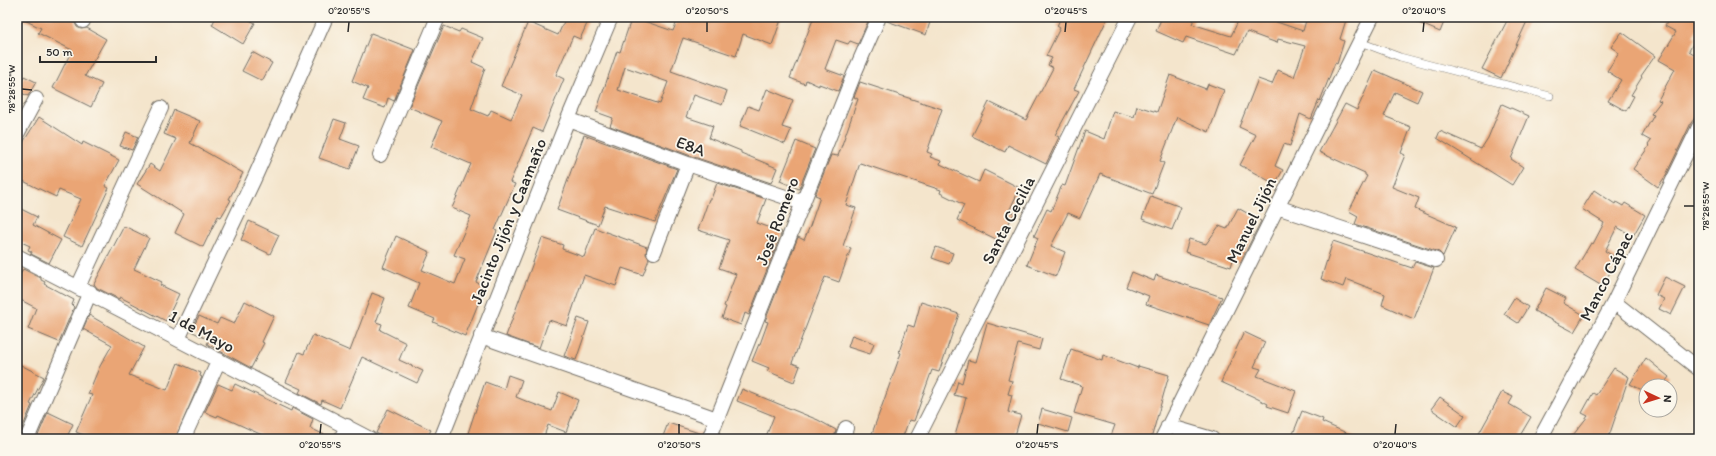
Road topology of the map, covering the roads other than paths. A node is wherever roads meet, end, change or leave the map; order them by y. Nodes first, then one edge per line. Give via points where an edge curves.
1 (326, 17) edge
2 (438, 17) edge
3 (611, 17) edge
4 (879, 17) edge
5 (1130, 17) edge
6 (1372, 17) edge
7 (1360, 42) junction
8 (1550, 96) dead end
9 (36, 99) dead end
10 (161, 108) dead end
11 (568, 119) junction
12 (1699, 128) edge
13 (17, 134) edge
14 (380, 154) dead end
15 (688, 164) junction
16 (804, 203) junction
17 (1277, 207) junction
18 (654, 252) dead end
19 (17, 256) edge
20 (1436, 260) dead end
21 (84, 290) junction
22 (1614, 302) junction
23 (481, 336) junction
24 (178, 339) junction
25 (218, 360) junction
26 (1699, 369) edge
27 (717, 419) junction
28 (1168, 426) junction
29 (344, 433) edge
30 (27, 439) edge
31 (183, 439) edge
32 (370, 439) edge
33 (441, 439) edge
34 (709, 439) edge
35 (917, 439) edge
36 (1162, 439) edge
37 (1212, 439) edge
38 (1540, 439) edge

1 - 24 street via 254,179
2 - 14 street
3 - 11 street, Jacinto Jijón y Caamaño
4 - 16 street, José Romero
5 - 35 street, Santa Cecilia
6 - 7 street, Manuel Jijón
7 - 8 lane via 1400,56
7 - 17 street, Manuel Jijón
9 - 13 street
10 - 21 street
11 - 15 street, E8A
11 - 23 street, Jacinto Jijón y Caamaño
12 - 22 street, Manco Cápac
15 - 16 street, E8A
15 - 18 street
16 - 27 street, José Romero
17 - 20 street
17 - 28 street, Manuel Jijón
19 - 21 street, 1 de Mayo
21 - 24 street, 1 de Mayo
21 - 30 street
22 - 26 street
22 - 38 street, Manco Cápac
23 - 27 street
23 - 33 street, Jacinto Jijón y Caamaño
24 - 25 street, 1 de Mayo
25 - 29 street, 1 de Mayo
25 - 31 street
27 - 34 street, José Romero
28 - 36 street, Manuel Jijón
28 - 37 street
29 - 32 street, 1 de Mayo

